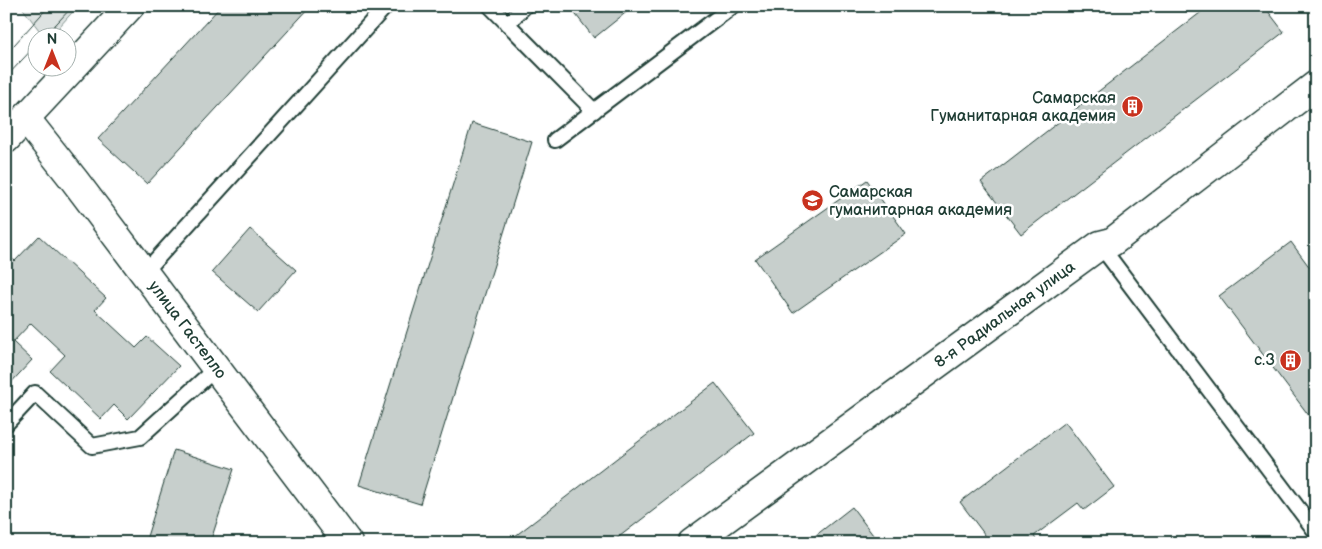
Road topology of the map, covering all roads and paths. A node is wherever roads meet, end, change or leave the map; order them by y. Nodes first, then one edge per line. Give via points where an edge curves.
1 (130, 6) edge
2 (386, 6) edge
3 (490, 6) edge
4 (525, 6) edge
5 (733, 6) edge
6 (507, 24) junction
7 (1316, 85) edge
8 (594, 111) junction
9 (26, 118) junction
10 (6, 139) edge
11 (555, 140) dead end
12 (1100, 246) junction
13 (144, 273) junction
14 (215, 369) junction
15 (6, 424) edge
16 (1316, 532) edge
17 (348, 543) edge
18 (692, 543) edge

1 - 9 street
2 - 13 lane
3 - 6 lane
4 - 6 lane
5 - 8 lane
6 - 8 lane
7 - 12 street, 8-я Радиальная улица via 1112,242
8 - 11 lane
9 - 10 street
9 - 13 street, улица Гастелло
12 - 16 lane
12 - 18 street, 8-я Радиальная улица
13 - 14 street, улица Гастелло
14 - 15 lane via 140,437 92,446 35,393
14 - 17 street, улица Гастелло

